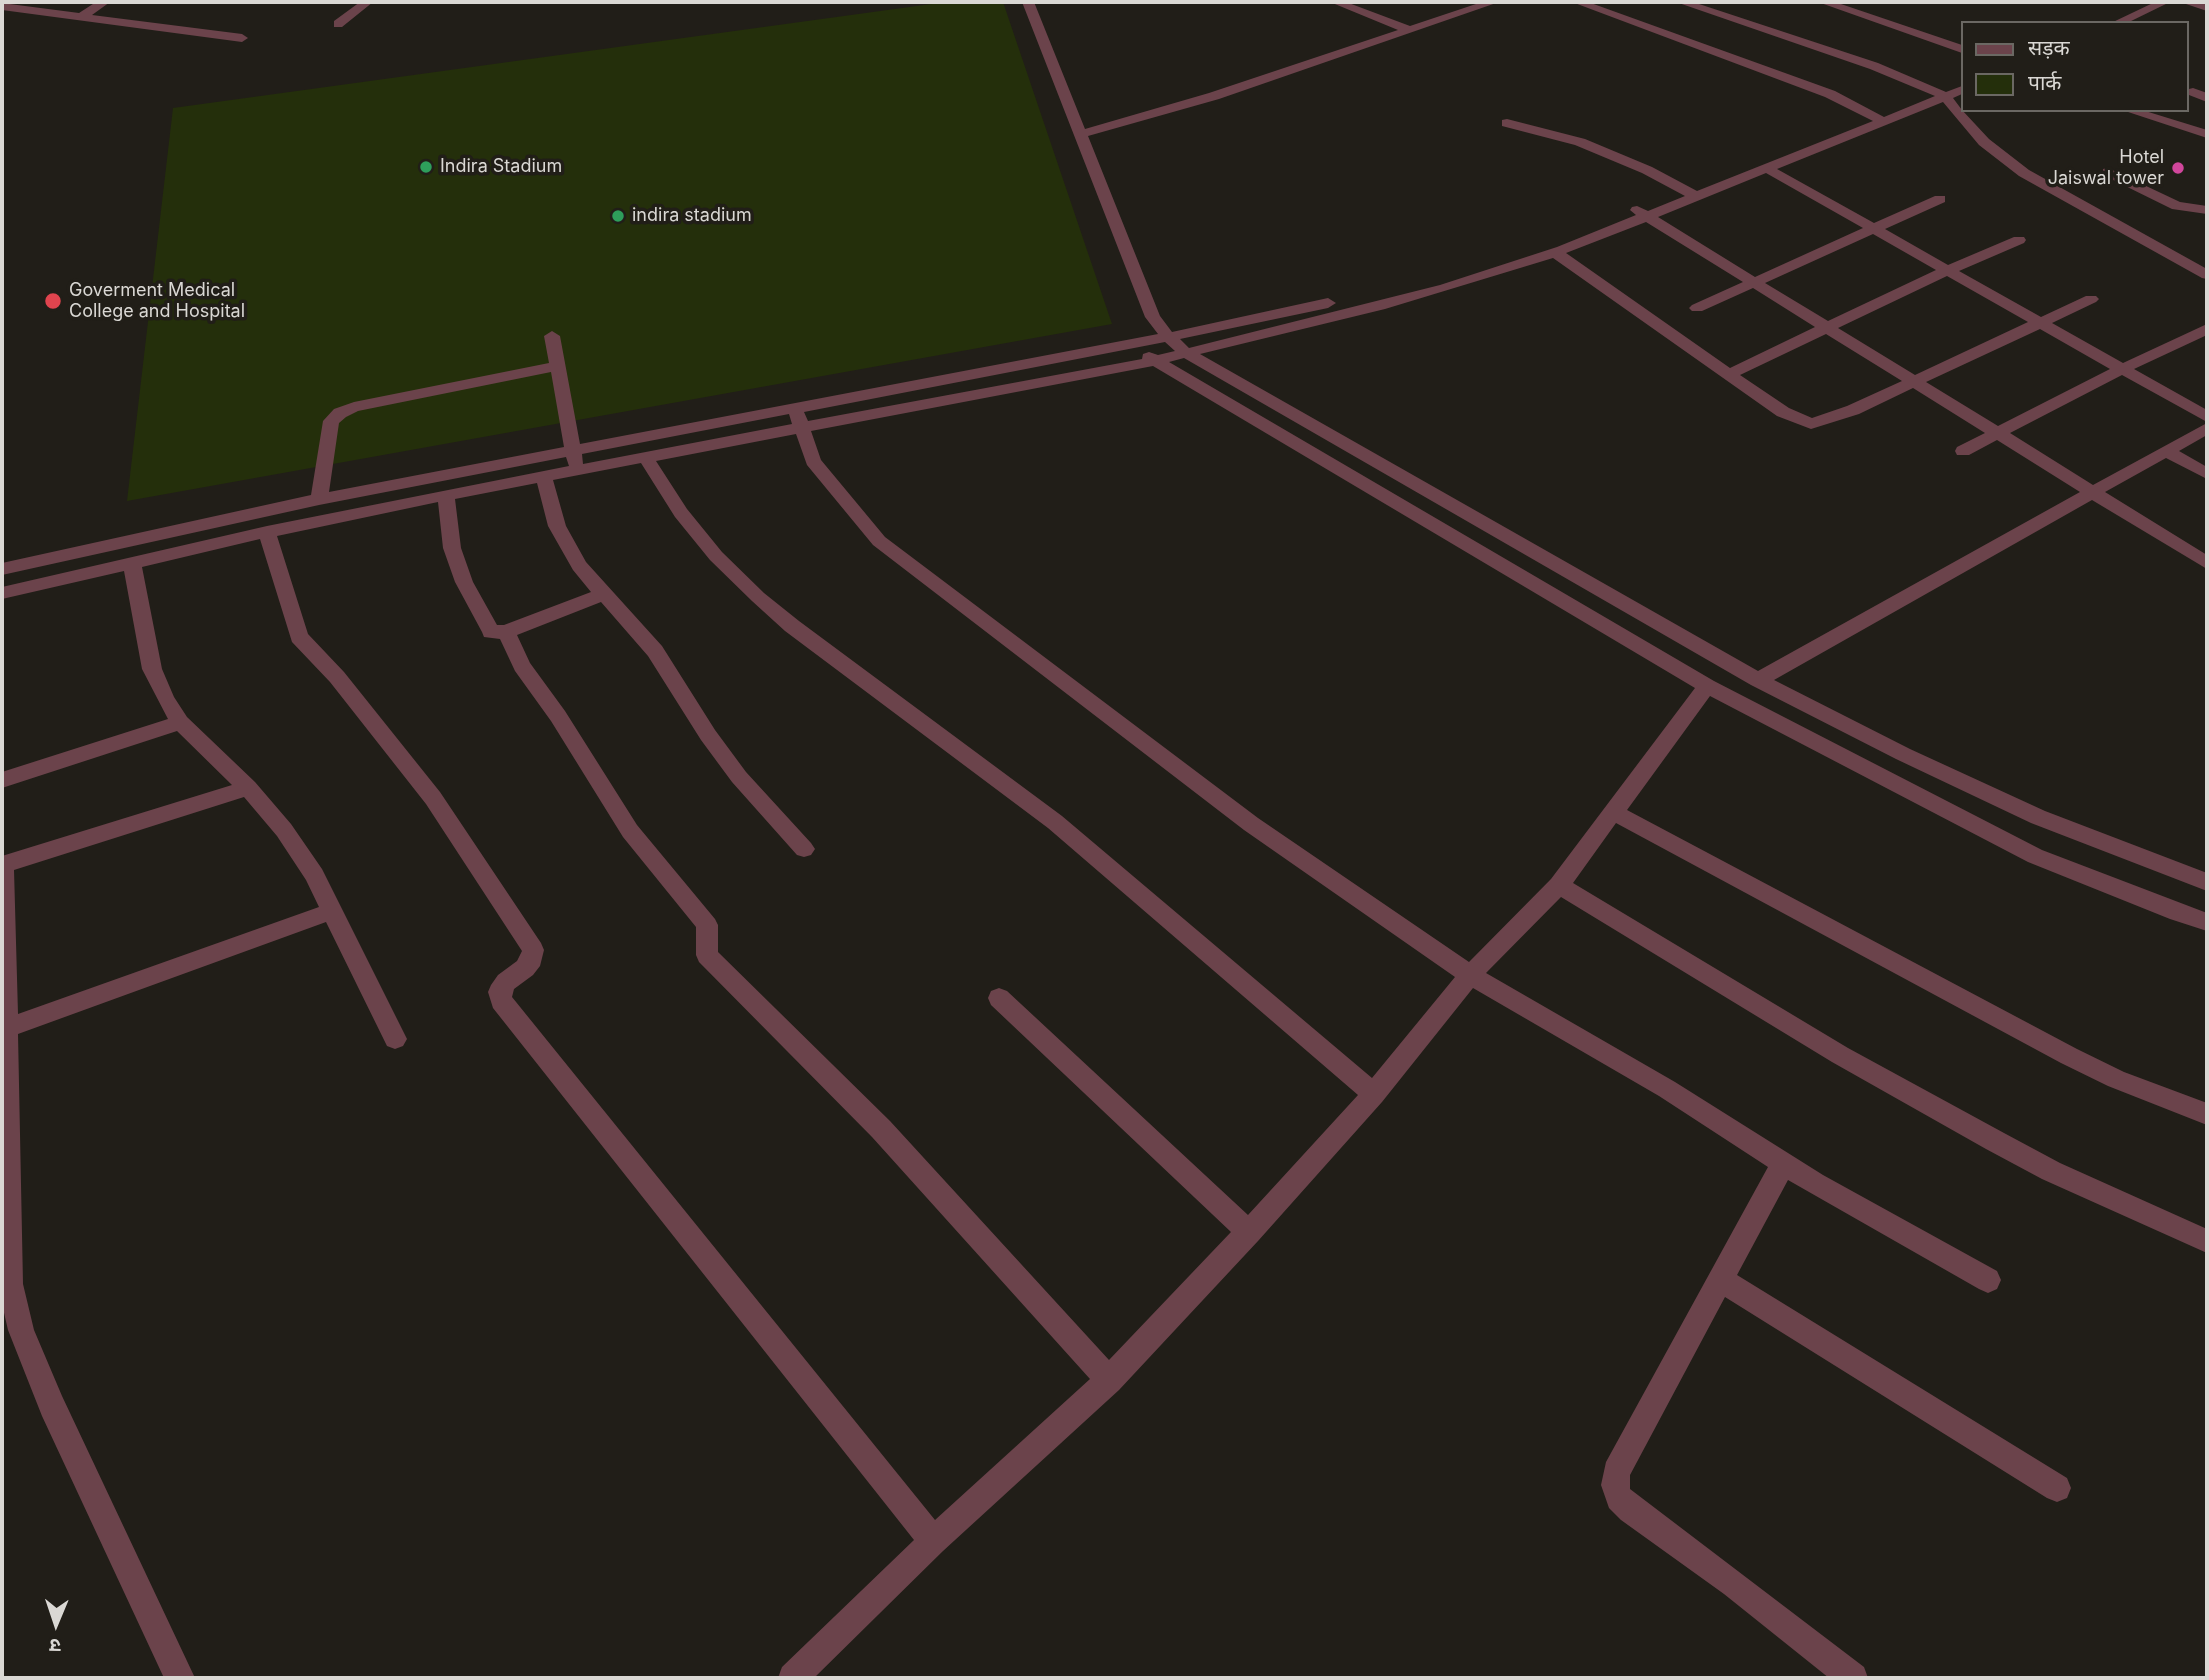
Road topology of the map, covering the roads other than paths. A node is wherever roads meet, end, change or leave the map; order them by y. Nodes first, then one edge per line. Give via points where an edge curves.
1 (104, 2) edge
2 (367, 2) edge
3 (1028, 2) edge
4 (1336, 2) edge
5 (1455, 2) edge
6 (1493, 2) edge
7 (1578, 2) edge
8 (1682, 2) edge
9 (1824, 2) edge
10 (2164, 2) edge
11 (2190, 2) edge
12 (2131, 6) dead end
13 (2, 7) edge
14 (2207, 8) edge
15 (1473, 9) junction
16 (2144, 10) junction
17 (81, 18) junction
18 (2121, 21) edge
19 (338, 24) dead end
20 (1409, 30) junction
21 (242, 38) dead end
22 (1960, 49) edge
23 (1960, 81) edge
24 (1960, 90) edge
25 (2193, 92) dead end
26 (1939, 93) junction
27 (2207, 98) edge
28 (2135, 112) edge
29 (1877, 118) junction
30 (1507, 123) dead end
31 (1080, 134) junction
32 (2207, 134) edge
33 (1766, 167) junction
34 (2108, 172) dead end
35 (1691, 193) junction
36 (1940, 199) dead end
37 (2207, 210) edge
38 (1641, 213) junction
39 (1872, 228) junction
40 (2019, 240) dead end
41 (1555, 252) junction
42 (1948, 270) junction
43 (2207, 275) edge
44 (1754, 281) junction
45 (2091, 299) dead end
46 (1697, 307) dead end
47 (2041, 323) junction
48 (1828, 327) junction
49 (2207, 329) edge
50 (552, 336) dead end
51 (1168, 337) junction
52 (1134, 344) junction
53 (1186, 353) junction
54 (1154, 361) junction
55 (558, 366) junction
56 (2122, 369) junction
57 (1729, 374) junction
58 (1916, 382) junction
59 (798, 417) junction
60 (2207, 417) edge
61 (2207, 428) edge
62 (1997, 432) junction
63 (572, 450) junction
64 (1963, 451) dead end
65 (2166, 451) junction
66 (645, 457) junction
67 (577, 469) junction
68 (2207, 474) edge
69 (542, 476) junction
70 (2095, 493) junction
71 (446, 495) junction
72 (319, 499) junction
73 (267, 532) junction
74 (2207, 562) edge
75 (132, 563) junction
76 (2, 569) edge
77 (2, 593) edge
78 (603, 594) junction
79 (506, 632) junction
80 (1758, 680) junction
81 (1707, 686) junction
82 (180, 722) junction
83 (2, 780) edge
84 (248, 788) junction
85 (1613, 812) junction
86 (804, 849) dead end
87 (2, 865) edge
88 (2207, 882) edge
89 (1559, 885) junction
90 (333, 911) junction
91 (2207, 922) edge
92 (1470, 975) junction
93 (999, 998) dead end
94 (4, 1030) edge
95 (395, 1039) dead end
96 (1374, 1094) junction
97 (2207, 1114) edge
98 (1783, 1164) junction
99 (1249, 1232) junction
100 (2207, 1241) edge
101 (1721, 1280) junction
102 (1989, 1280) dead end
103 (1108, 1380) junction
104 (2056, 1488) dead end
105 (933, 1541) junction
106 (180, 1678) edge
107 (793, 1678) edge
108 (1853, 1678) edge

1 - 17 street
2 - 19 street
3 - 31 street
4 - 20 street
5 - 15 street
6 - 15 street
7 - 29 street via 1830,94
8 - 26 street via 1874,66
9 - 22 street
10 - 16 street
11 - 14 street
12 - 16 street
13 - 17 street
15 - 20 street
16 - 18 street
17 - 21 street
20 - 31 street via 1214,96
23 - 26 street
24 - 26 street
25 - 27 street
26 - 29 street
26 - 43 street via 1984,142 2024,173
28 - 32 street
29 - 33 street
29 - 35 street
30 - 35 street via 1580,142
31 - 51 street via 1153,317
33 - 35 street
33 - 39 street
34 - 37 street via 2177,206
35 - 38 street
36 - 39 street
38 - 41 street
38 - 44 street
38 - 51 street via 1471,268
39 - 42 street
39 - 44 street
40 - 42 street
41 - 53 street via 1432,292
41 - 57 street
42 - 47 street
42 - 48 street
44 - 46 street
44 - 48 street
45 - 47 street
47 - 56 street
47 - 58 street
48 - 57 street
48 - 58 street
49 - 56 street
50 - 55 street
51 - 52 street
51 - 53 street
52 - 54 street
52 - 59 street
53 - 54 street
53 - 80 street
54 - 59 street
54 - 81 street
55 - 63 street
55 - 72 street via 340,413 331,421
56 - 60 street
56 - 62 street
57 - 58 street via 1783,412 1811,424
58 - 62 street
59 - 63 street
59 - 66 street
59 - 92 street via 813,461 878,541 1251,824
61 - 65 street
62 - 64 street
62 - 70 street
63 - 67 street
63 - 72 street
65 - 68 street
65 - 70 street
66 - 67 street
66 - 96 street via 716,556 766,604 1055,822
67 - 69 street
69 - 71 street
69 - 78 street via 566,546
70 - 74 street
70 - 80 street
71 - 73 street
71 - 79 street via 452,548 464,582 486,627 498,634
72 - 76 street
73 - 75 street
73 - 105 street via 299,637 433,797 533,950 525,968 499,992 501,1001
75 - 77 street
75 - 82 street via 152,669
78 - 79 street
78 - 86 street via 655,651 739,777
79 - 103 street via 522,666 629,831 707,925 707,955 881,1129
80 - 88 street via 2038,817
81 - 85 street
81 - 91 street via 2035,856
82 - 83 street
82 - 84 street
84 - 87 street
84 - 90 street via 285,830
85 - 89 street
85 - 97 street via 2069,1056
87 - 94 street
89 - 92 street
89 - 100 street via 1840,1055 1983,1134 2051,1171
90 - 94 street
90 - 95 street
92 - 96 street
92 - 98 street via 1667,1088
93 - 99 street
94 - 106 street via 10,1284 21,1330
96 - 99 street
98 - 101 street
98 - 102 street
99 - 103 street
101 - 104 street
101 - 108 street via 1616,1472 1619,1498
103 - 105 street
105 - 107 street

